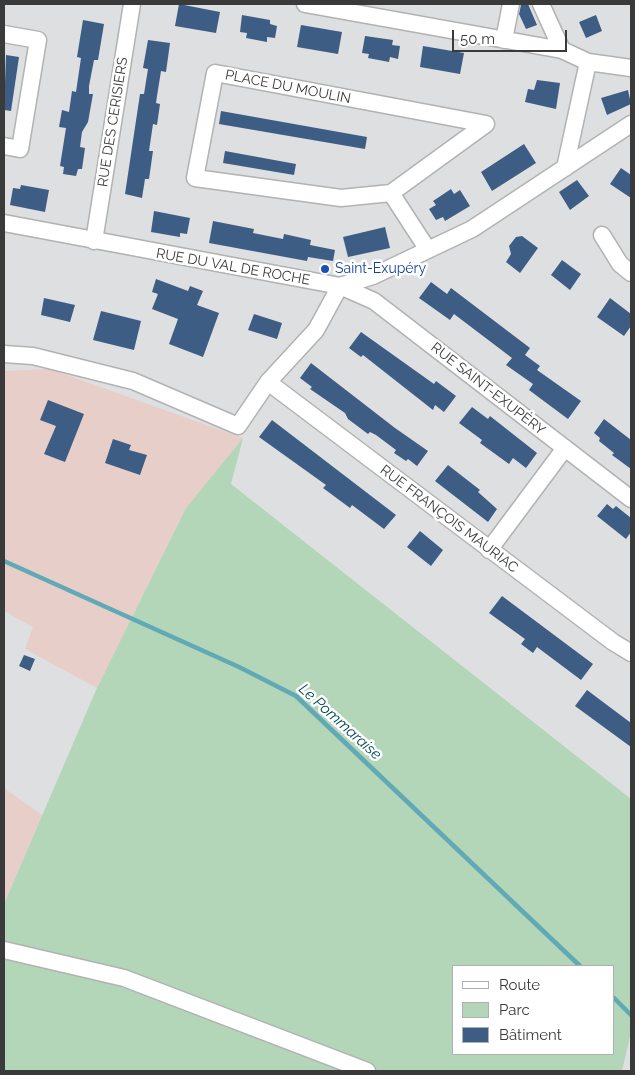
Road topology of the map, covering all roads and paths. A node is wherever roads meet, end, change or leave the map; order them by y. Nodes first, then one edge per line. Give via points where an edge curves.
1 (132, 4) edge
2 (305, 4) edge
3 (511, 4) edge
4 (542, 4) edge
5 (4, 34) edge
6 (504, 40) junction
7 (562, 50) junction
8 (588, 62) junction
9 (631, 68) edge
10 (631, 124) edge
11 (4, 146) edge
12 (565, 168) junction
13 (391, 193) junction
14 (4, 223) edge
15 (602, 235) dead end
16 (94, 241) junction
17 (428, 250) junction
18 (631, 273) edge
19 (340, 286) junction
20 (4, 354) edge
21 (268, 382) junction
22 (565, 448) junction
23 (631, 499) edge
24 (489, 550) junction
25 (631, 653) edge
26 (4, 950) edge
27 (367, 1071) edge

1 - 16 street, RUE DES CERISIERS
2 - 6 street
3 - 6 street
4 - 7 street
5 - 11 street via 38,40 20,149
6 - 7 street
7 - 8 street
8 - 9 street
8 - 12 street
10 - 12 street, RUE DU VAL DE ROCHE
12 - 17 street, RUE DU VAL DE ROCHE via 472,229
13 - 13 street, PLACE DU MOULIN via 341,198 195,178 216,73 486,124
13 - 17 street
14 - 16 street, RUE DU VAL DE ROCHE
15 - 18 street via 620,264
16 - 19 street, RUE DU VAL DE ROCHE
17 - 19 street, RUE DU VAL DE ROCHE via 373,276
19 - 21 street via 316,330
19 - 22 street, RUE SAINT-EXUPÉRY via 374,301
20 - 21 street via 33,356 133,381 238,426
21 - 24 street, RUE FRANÇOIS MAURIAC
22 - 23 street, RUE SAINT-EXUPÉRY
22 - 24 street
24 - 25 street, RUE FRANÇOIS MAURIAC
26 - 27 street via 124,978

